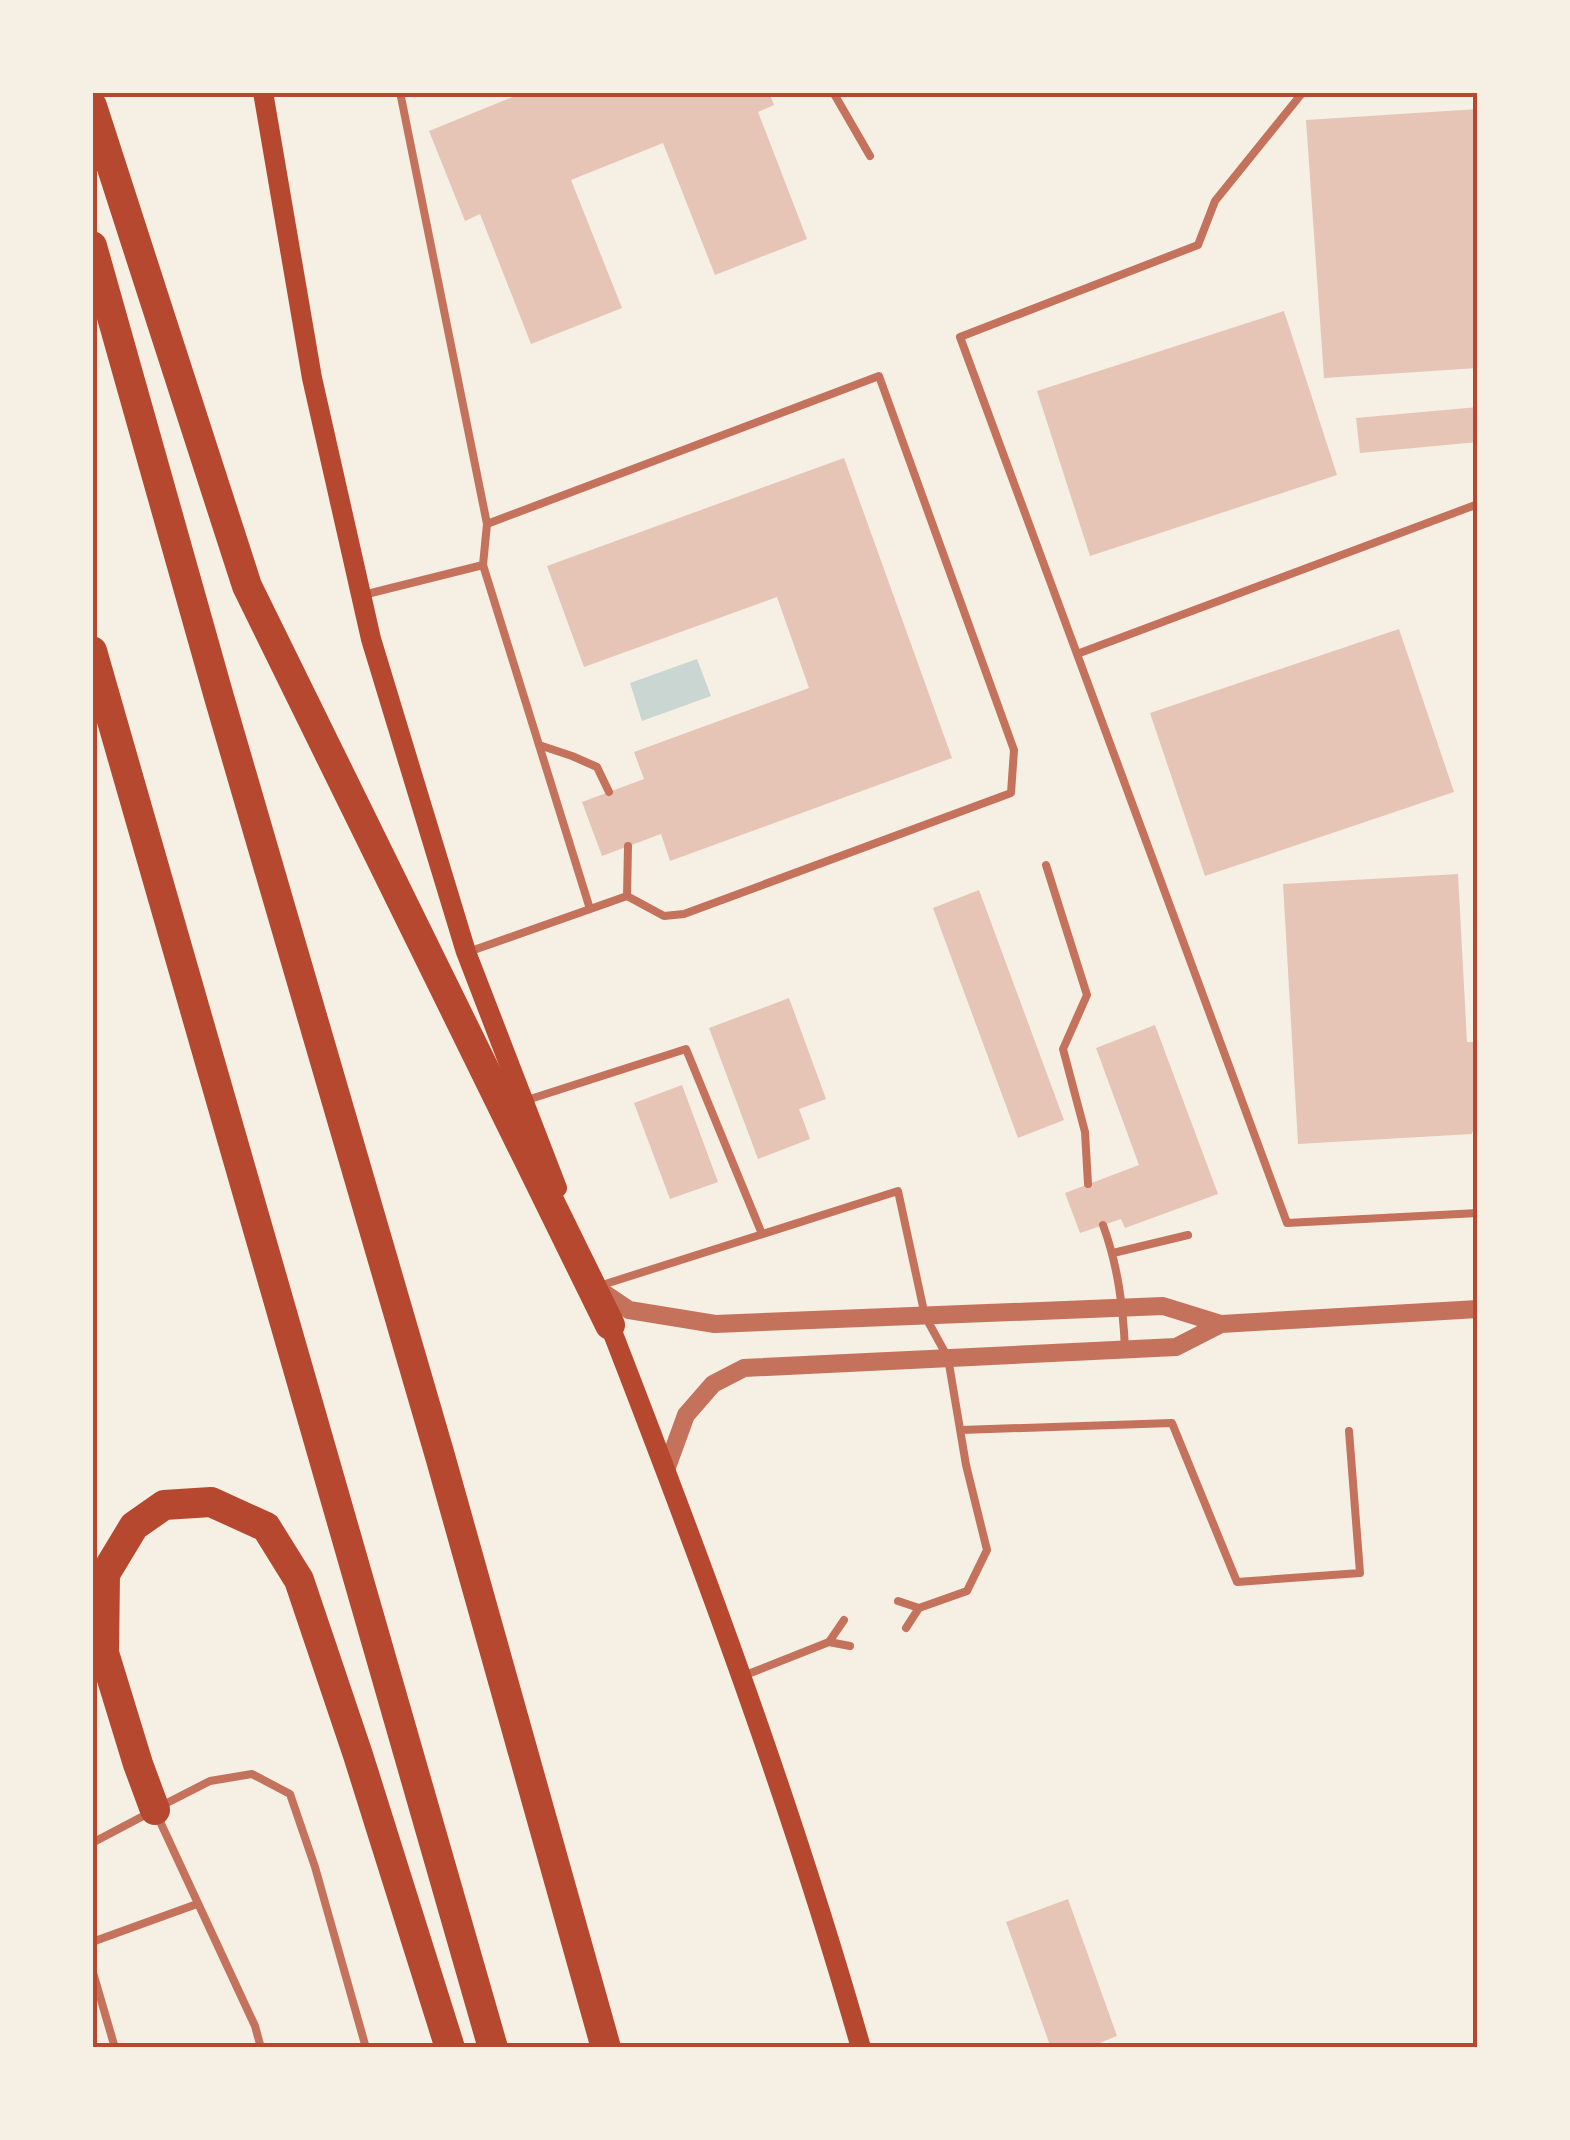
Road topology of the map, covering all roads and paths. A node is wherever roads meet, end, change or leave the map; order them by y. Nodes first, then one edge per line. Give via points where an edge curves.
1 (263, 92) edge
2 (400, 92) edge
3 (833, 92) edge
4 (1303, 92) edge
5 (92, 106) edge
6 (870, 156) dead end
7 (92, 246) edge
8 (1478, 504) edge
9 (486, 524) junction
10 (483, 565) junction
11 (361, 595) junction
12 (92, 651) edge
13 (1077, 654) junction
14 (539, 745) junction
15 (609, 792) dead end
16 (628, 846) dead end
17 (1046, 865) dead end
18 (628, 896) junction
19 (590, 909) junction
20 (466, 952) junction
21 (514, 1105) junction
22 (1088, 1184) dead end
23 (1478, 1213) edge
24 (1103, 1225) dead end
25 (762, 1234) junction
26 (1188, 1235) dead end
27 (1113, 1253) junction
28 (595, 1287) junction
29 (1124, 1307) junction
30 (1478, 1309) edge
31 (926, 1316) junction
32 (1221, 1324) junction
33 (610, 1325) junction
34 (1125, 1349) junction
35 (948, 1358) junction
36 (961, 1430) junction
37 (1349, 1431) dead end
38 (666, 1470) junction
39 (898, 1601) dead end
40 (919, 1608) junction
41 (844, 1620) dead end
42 (906, 1628) dead end
43 (828, 1642) junction
44 (850, 1646) dead end
45 (742, 1676) junction
46 (155, 1810) junction
47 (92, 1843) edge
48 (197, 1904) junction
49 (92, 1942) edge
50 (92, 1970) edge
51 (116, 2048) edge
52 (262, 2048) edge
53 (366, 2048) edge
54 (450, 2048) edge
55 (494, 2048) edge
56 (606, 2048) edge
57 (862, 2048) edge

1 - 11 main road via 312,378
2 - 9 lane
3 - 6 lane
4 - 13 lane via 1215,202 1198,246 960,336
5 - 21 highway via 247,586
7 - 56 highway
8 - 13 lane
9 - 10 lane
9 - 18 lane via 879,376 1014,750 1011,793 684,914 664,916
10 - 11 lane
10 - 14 lane
11 - 20 main road
12 - 55 highway
13 - 23 lane via 1287,1223
14 - 15 lane via 597,767
14 - 19 lane
16 - 18 lane
17 - 22 lane via 1087,995 1062,1049 1085,1132
18 - 19 lane
19 - 20 lane
20 - 21 main road
21 - 25 lane via 686,1049
21 - 28 main road
21 - 33 highway
24 - 27 lane
25 - 28 lane
25 - 31 lane via 898,1191
26 - 27 lane
27 - 29 lane
28 - 31 street via 629,1310 714,1324
28 - 33 main road
29 - 31 street
29 - 32 street via 1164,1306
29 - 34 lane
30 - 32 street
31 - 35 lane
32 - 34 street via 1176,1347
33 - 38 main road
34 - 35 street
35 - 36 lane
35 - 38 street via 744,1368 712,1384 686,1415
36 - 37 lane via 1172,1423 1237,1582 1360,1573
36 - 40 lane via 987,1550 967,1592
38 - 45 main road
39 - 40 lane
40 - 42 lane
41 - 43 lane
43 - 44 lane
43 - 45 lane
45 - 57 main road
46 - 47 lane
46 - 48 lane
46 - 53 lane via 210,1781 252,1774 290,1794
46 - 54 highway via 104,1653 105,1574 134,1526 164,1505 212,1502 266,1527 299,1580
48 - 49 lane
48 - 52 lane
50 - 51 lane

